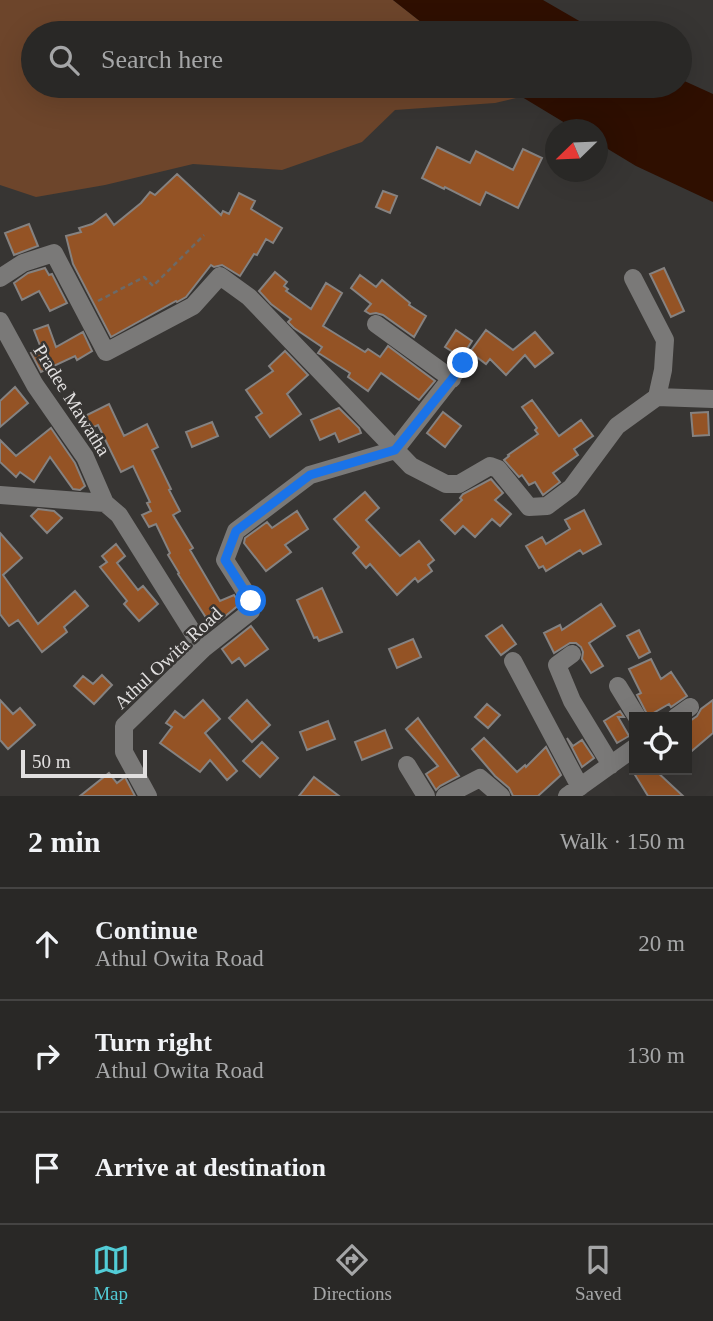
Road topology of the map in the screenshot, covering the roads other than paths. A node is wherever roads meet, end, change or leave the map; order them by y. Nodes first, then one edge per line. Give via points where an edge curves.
1 (0, 278) edge
2 (633, 278) dead end
3 (0, 321) edge
4 (376, 324) dead end
5 (463, 363) dead end
6 (452, 379) junction
7 (657, 397) junction
8 (713, 399) edge
9 (395, 450) junction
10 (0, 495) edge
11 (105, 503) junction
12 (203, 649) junction
13 (572, 654) dead end
14 (513, 661) dead end
15 (618, 686) dead end
16 (634, 712) edge
17 (629, 752) edge
18 (407, 765) dead end
19 (611, 765) junction
20 (573, 792) edge
21 (148, 796) edge
22 (426, 796) edge
23 (445, 796) edge
24 (501, 796) edge

1 - 9 street via 23,263 54,253 107,352 193,306 220,276 249,297
2 - 7 street via 665,340
3 - 11 street, Pradee Mawatha via 35,385 85,457
4 - 6 street
5 - 6 street
6 - 9 street
7 - 8 street
7 - 9 street via 617,426 571,488 547,506 529,507 498,469 490,466 459,484 446,484 411,466
9 - 12 street, Athul Owita Road via 310,475 236,531 225,560 251,601 251,611
10 - 11 street
11 - 12 street, Pradee Mawatha via 119,515
12 - 21 street, Athul Owita Road via 124,726 124,752
13 - 19 street via 557,665 572,701
14 - 20 street
15 - 16 street
17 - 19 street
18 - 22 street
19 - 20 street
23 - 24 street via 480,778

